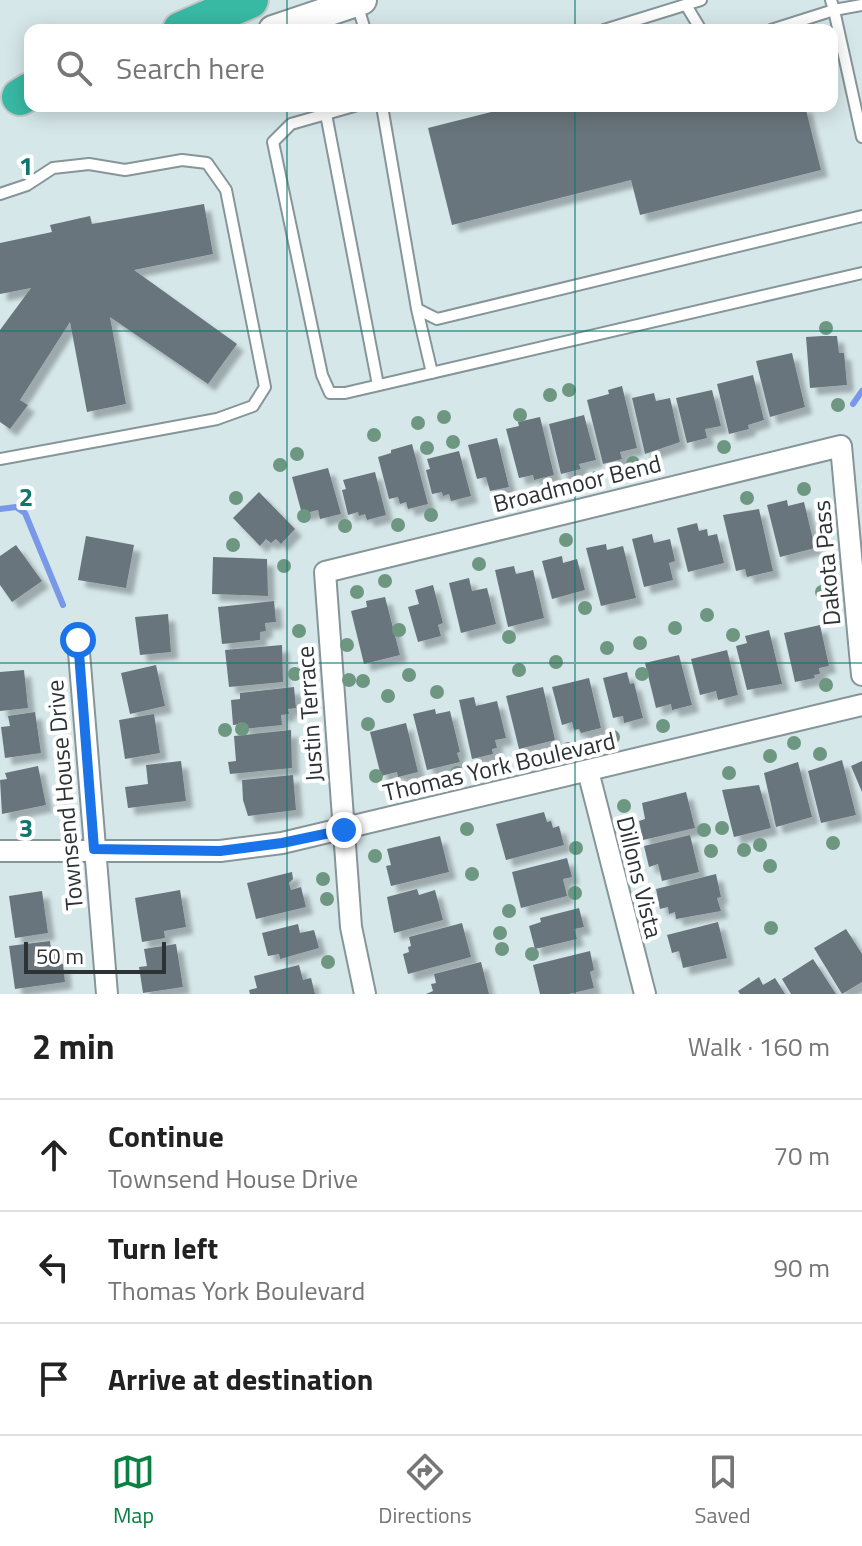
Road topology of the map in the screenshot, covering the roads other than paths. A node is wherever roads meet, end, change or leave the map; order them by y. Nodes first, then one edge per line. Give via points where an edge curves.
1 (250, 0) edge
2 (701, 0) edge
3 (359, 1) edge
4 (686, 5) junction
5 (832, 5) edge
6 (862, 5) edge
7 (195, 24) edge
8 (291, 24) edge
9 (364, 24) edge
10 (624, 24) edge
11 (697, 24) edge
12 (786, 24) edge
13 (838, 31) edge
14 (333, 112) edge
15 (383, 112) edge
16 (326, 114) junction
17 (862, 137) edge
18 (0, 194) edge
19 (862, 216) edge
20 (862, 273) edge
21 (417, 309) junction
22 (432, 373) junction
23 (378, 385) junction
24 (841, 446) joint
25 (0, 459) edge
26 (325, 572) joint
27 (78, 640) dead end
28 (862, 675) edge
29 (862, 705) edge
30 (588, 771) junction
31 (344, 830) junction
32 (94, 849) junction
33 (0, 851) edge
34 (107, 994) edge
35 (365, 994) edge
36 (645, 994) edge

1 - 7 highway
2 - 4 lane
3 - 8 main road
3 - 9 lane
4 - 10 lane
4 - 11 lane
5 - 6 lane
5 - 12 lane
13 - 17 lane
14 - 16 lane
15 - 21 lane
16 - 23 lane
16 - 23 lane via 291,124 273,142 322,375 330,393
18 - 25 lane via 53,168 89,164 125,170 182,160 207,163 226,190 265,387 253,406 217,419
19 - 21 lane via 437,319
20 - 22 lane
21 - 22 lane
22 - 23 lane
24 - 26 street, Broadmoor Bend
24 - 28 street, Dakota Pass
26 - 31 street, Justin Terrace
27 - 32 street, Townsend House Drive
29 - 30 street, Thomas York Boulevard
30 - 31 street, Thomas York Boulevard
30 - 36 street, Dillons Vista
31 - 32 street, Thomas York Boulevard via 220,851
31 - 35 street, Justin Terrace via 351,927
32 - 33 street, Thomas York Boulevard
32 - 34 street, Townsend House Drive

